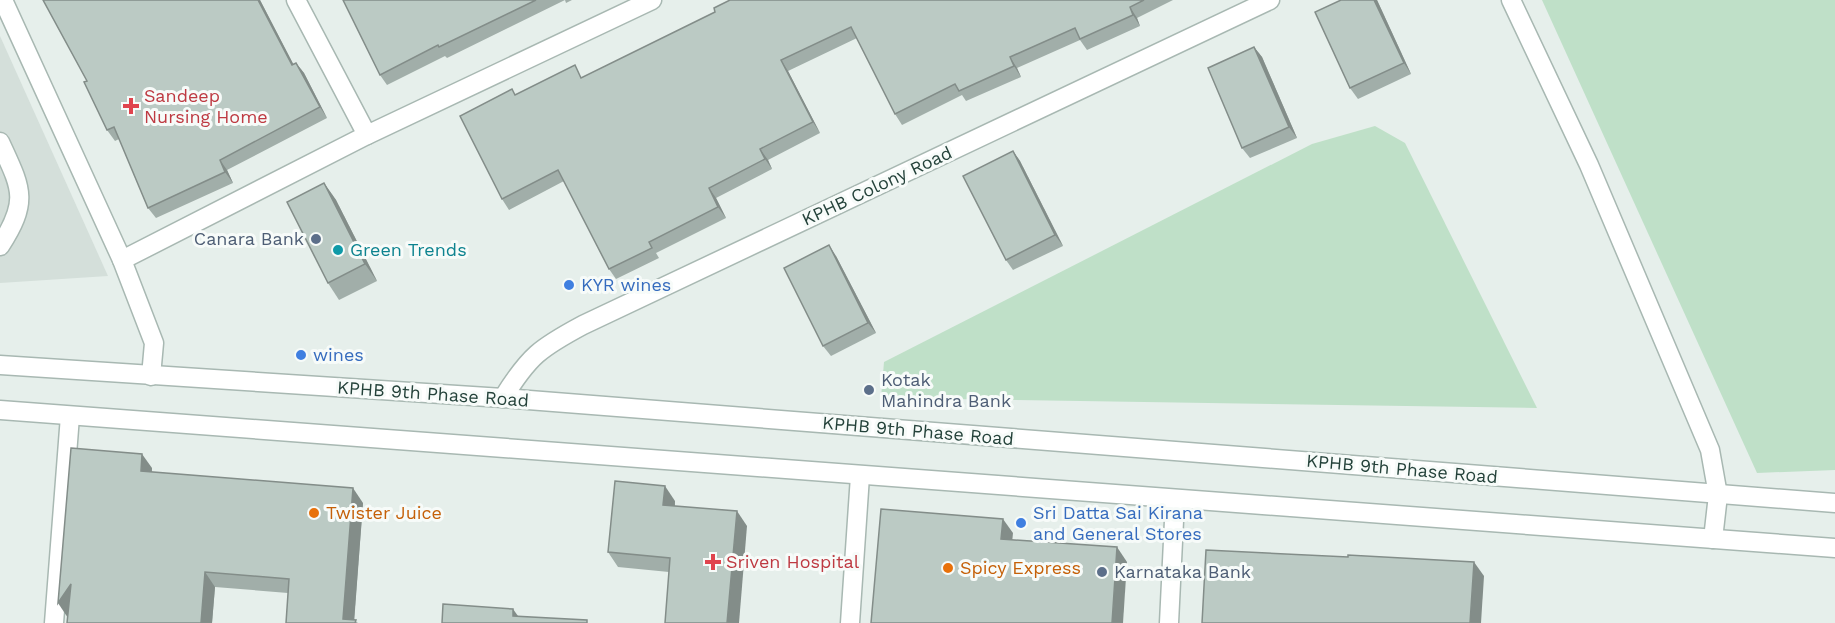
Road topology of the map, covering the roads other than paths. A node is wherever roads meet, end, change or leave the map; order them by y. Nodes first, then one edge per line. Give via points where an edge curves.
1 (3, 0) edge
2 (296, 0) edge
3 (652, 0) edge
4 (1270, 0) edge
5 (1511, 0) edge
6 (1249, 5) edge
7 (367, 135) junction
8 (0, 142) edge
9 (0, 246) edge
10 (122, 260) junction
11 (0, 365) edge
12 (151, 376) junction
13 (503, 398) junction
14 (0, 410) edge
15 (70, 416) junction
16 (860, 476) junction
17 (1718, 495) junction
18 (1175, 500) junction
19 (1835, 503) edge
20 (1713, 539) junction
21 (1835, 549) edge
22 (54, 623) edge
23 (850, 623) edge
24 (1169, 623) edge

1 - 10 street
2 - 7 street
3 - 7 street
4 - 6 street, KPHB Colony Road
5 - 17 street via 1589,165 1710,450
6 - 13 street, KPHB Colony Road via 574,330 548,344 524,364
7 - 10 street
8 - 9 street via 18,183 21,205
10 - 12 street via 154,343
11 - 12 street, KPHB 9th Phase Road
12 - 13 street, KPHB 9th Phase Road
13 - 17 street, KPHB 9th Phase Road
14 - 15 street
15 - 16 street
15 - 22 street
16 - 18 street
16 - 23 street
17 - 19 street, KPHB 9th Phase Road
17 - 20 street
18 - 20 street
18 - 24 street
20 - 21 street

